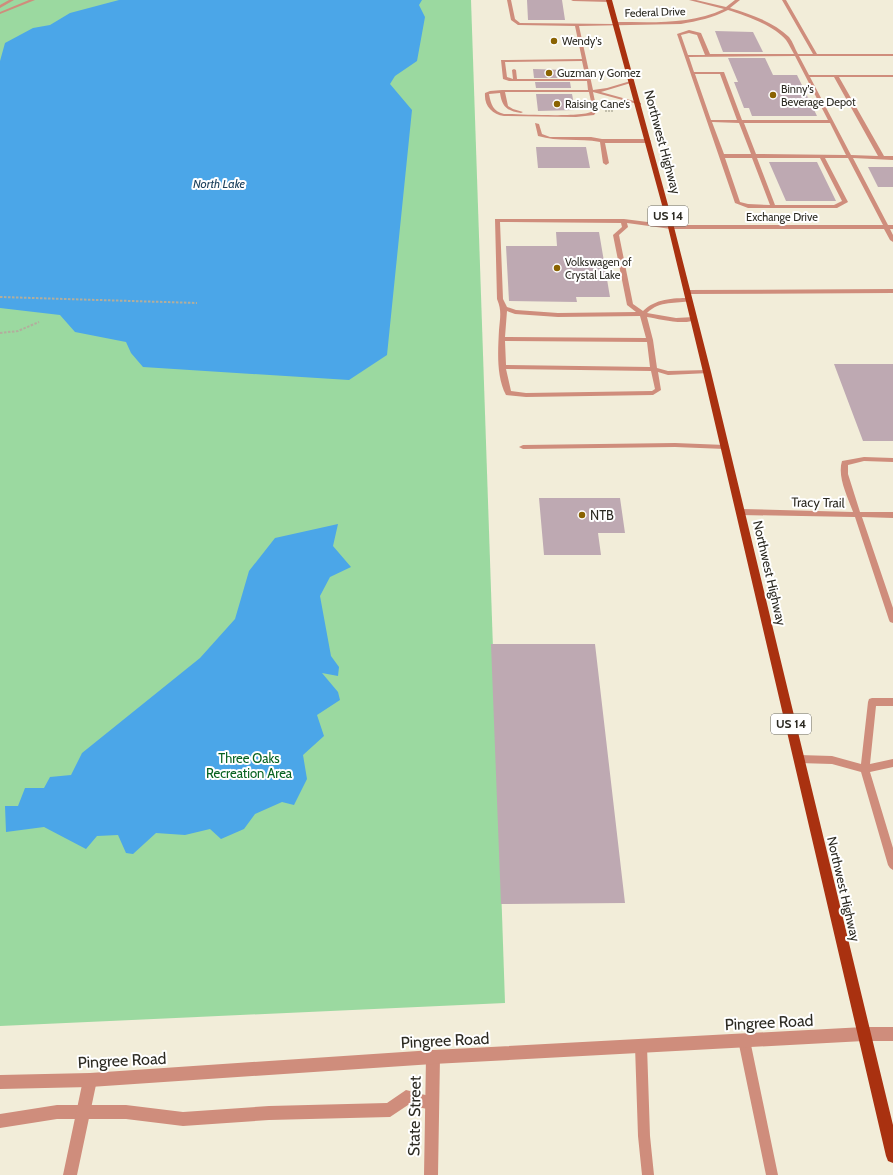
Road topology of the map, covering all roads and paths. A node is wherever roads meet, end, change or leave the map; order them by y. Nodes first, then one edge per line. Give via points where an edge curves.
1 (12, 0) edge
2 (33, 0) edge
3 (509, 0) edge
4 (573, 0) edge
5 (691, 0) edge
6 (738, 0) edge
7 (784, 0) edge
8 (609, 1) edge
9 (22, 4) junction
10 (0, 7) edge
11 (728, 9) junction
12 (0, 13) edge
13 (616, 24) junction
14 (577, 25) junction
15 (797, 55) junction
16 (816, 55) junction
17 (893, 55) edge
18 (686, 56) junction
19 (708, 56) junction
20 (513, 60) junction
21 (584, 60) junction
22 (692, 73) junction
23 (808, 76) junction
24 (836, 76) junction
25 (893, 76) edge
26 (515, 80) junction
27 (588, 80) junction
28 (632, 81) junction
29 (502, 91) junction
30 (593, 91) junction
31 (639, 104) junction
32 (587, 115) junction
33 (709, 121) junction
34 (740, 122) junction
35 (832, 122) junction
36 (537, 124) dead end
37 (602, 141) junction
38 (648, 141) junction
39 (722, 156) junction
40 (754, 156) junction
41 (822, 156) junction
42 (851, 158) junction
43 (882, 158) junction
44 (893, 158) edge
45 (606, 163) dead end
46 (773, 206) junction
47 (624, 221) junction
48 (671, 227) junction
49 (886, 227) junction
50 (893, 227) edge
51 (893, 240) edge
52 (893, 291) edge
53 (688, 296) junction
54 (0, 297) edge
55 (197, 303) dead end
56 (504, 308) junction
57 (643, 314) junction
58 (694, 319) junction
59 (39, 322) dead end
60 (0, 333) edge
61 (503, 339) junction
62 (650, 340) junction
63 (503, 367) junction
64 (654, 368) junction
65 (707, 372) junction
66 (523, 447) dead end
67 (725, 447) junction
68 (893, 460) edge
69 (742, 512) junction
70 (857, 515) junction
71 (893, 515) edge
72 (893, 620) edge
73 (893, 702) edge
74 (799, 759) junction
75 (893, 763) edge
76 (865, 769) junction
77 (893, 865) edge
78 (864, 1034) junction
79 (893, 1034) edge
80 (744, 1040) junction
81 (641, 1046) junction
82 (433, 1057) junction
83 (90, 1080) junction
84 (0, 1082) edge
85 (432, 1103) junction
86 (83, 1113) junction
87 (0, 1121) edge
88 (893, 1156) edge
89 (70, 1175) edge
90 (431, 1175) edge
91 (648, 1175) edge
92 (772, 1175) edge

1 - 9 lane
1 - 10 lane
2 - 9 lane
3 - 14 lane, Federal Drive via 513,20 519,24
4 - 8 lane
5 - 11 lane
6 - 11 lane, Federal Drive
7 - 16 lane
8 - 13 main road, Northwest Highway / US 14
9 - 12 lane
11 - 13 lane, Federal Drive via 691,20
11 - 15 lane via 773,27 788,39
13 - 14 lane, Federal Drive
13 - 28 main road, Northwest Highway / US 14
14 - 21 lane
15 - 16 lane
15 - 19 lane
15 - 23 lane
16 - 17 lane
18 - 19 lane
18 - 19 lane via 679,34 684,32 699,34
18 - 22 lane
20 - 21 lane
20 - 26 lane
20 - 26 lane via 503,61 505,78
21 - 27 lane
22 - 33 lane
22 - 34 lane via 722,73
23 - 24 lane
23 - 35 lane
24 - 25 lane
24 - 43 lane
26 - 27 lane
27 - 30 lane
28 - 30 lane
28 - 31 main road, Northwest Highway / US 14
29 - 30 lane
29 - 32 lane via 503,104 516,111
29 - 32 lane via 487,94 489,106 497,114
30 - 31 lane
30 - 32 lane via 594,111
31 - 38 main road, Northwest Highway / US 14
33 - 34 lane
33 - 39 lane
34 - 35 lane
34 - 40 lane
35 - 42 lane
36 - 37 lane via 540,135 544,137
37 - 38 lane
37 - 45 lane
38 - 48 main road, Northwest Highway / US 14
39 - 40 lane
39 - 46 lane via 738,203 748,206
40 - 41 lane
40 - 46 lane
41 - 42 lane
41 - 46 lane via 845,202 835,207
42 - 43 lane
42 - 49 lane
43 - 44 lane
47 - 48 lane, Exchange Drive
47 - 56 lane, Exchange Drive via 497,220 500,299
47 - 57 lane via 625,227 616,235 630,305
48 - 49 lane, Exchange Drive
48 - 53 main road, Northwest Highway / US 14
49 - 50 lane, Exchange Drive
49 - 51 lane
52 - 53 lane
53 - 57 lane via 648,308
53 - 58 main road, Northwest Highway / US 14
54 - 55 path
56 - 57 lane via 515,312 558,315
56 - 61 lane
57 - 58 lane via 676,320
57 - 62 lane
58 - 65 main road, Northwest Highway / US 14
59 - 60 path via 18,331
61 - 62 lane
61 - 63 lane
62 - 64 lane
63 - 64 lane
63 - 64 lane via 504,385 508,393 526,395 652,393 658,390
64 - 65 lane via 668,373
65 - 67 main road, Northwest Highway / US 14
66 - 67 lane
67 - 69 main road, Northwest Highway / US 14
68 - 70 lane via 864,459 845,463 844,474
69 - 70 lane, Tracy Trail
69 - 74 main road, Northwest Highway / US 14
70 - 71 lane, Tracy Trail
70 - 72 lane
73 - 76 lane via 872,702
74 - 76 lane via 832,760
74 - 78 main road, Northwest Highway / US 14
75 - 76 lane
76 - 77 lane
78 - 79 street, Pingree Road
78 - 80 street, Pingree Road
78 - 88 main road, Northwest Highway / US 14
80 - 81 street, Pingree Road
80 - 92 lane
81 - 82 street, Pingree Road
81 - 91 lane
82 - 83 street, Pingree Road
82 - 85 street, State Street
83 - 84 street, Pingree Road
83 - 86 street
85 - 86 street via 406,1097 390,1110 269,1113 183,1119 126,1112
85 - 90 street, State Street
86 - 87 street via 57,1112
86 - 89 street

